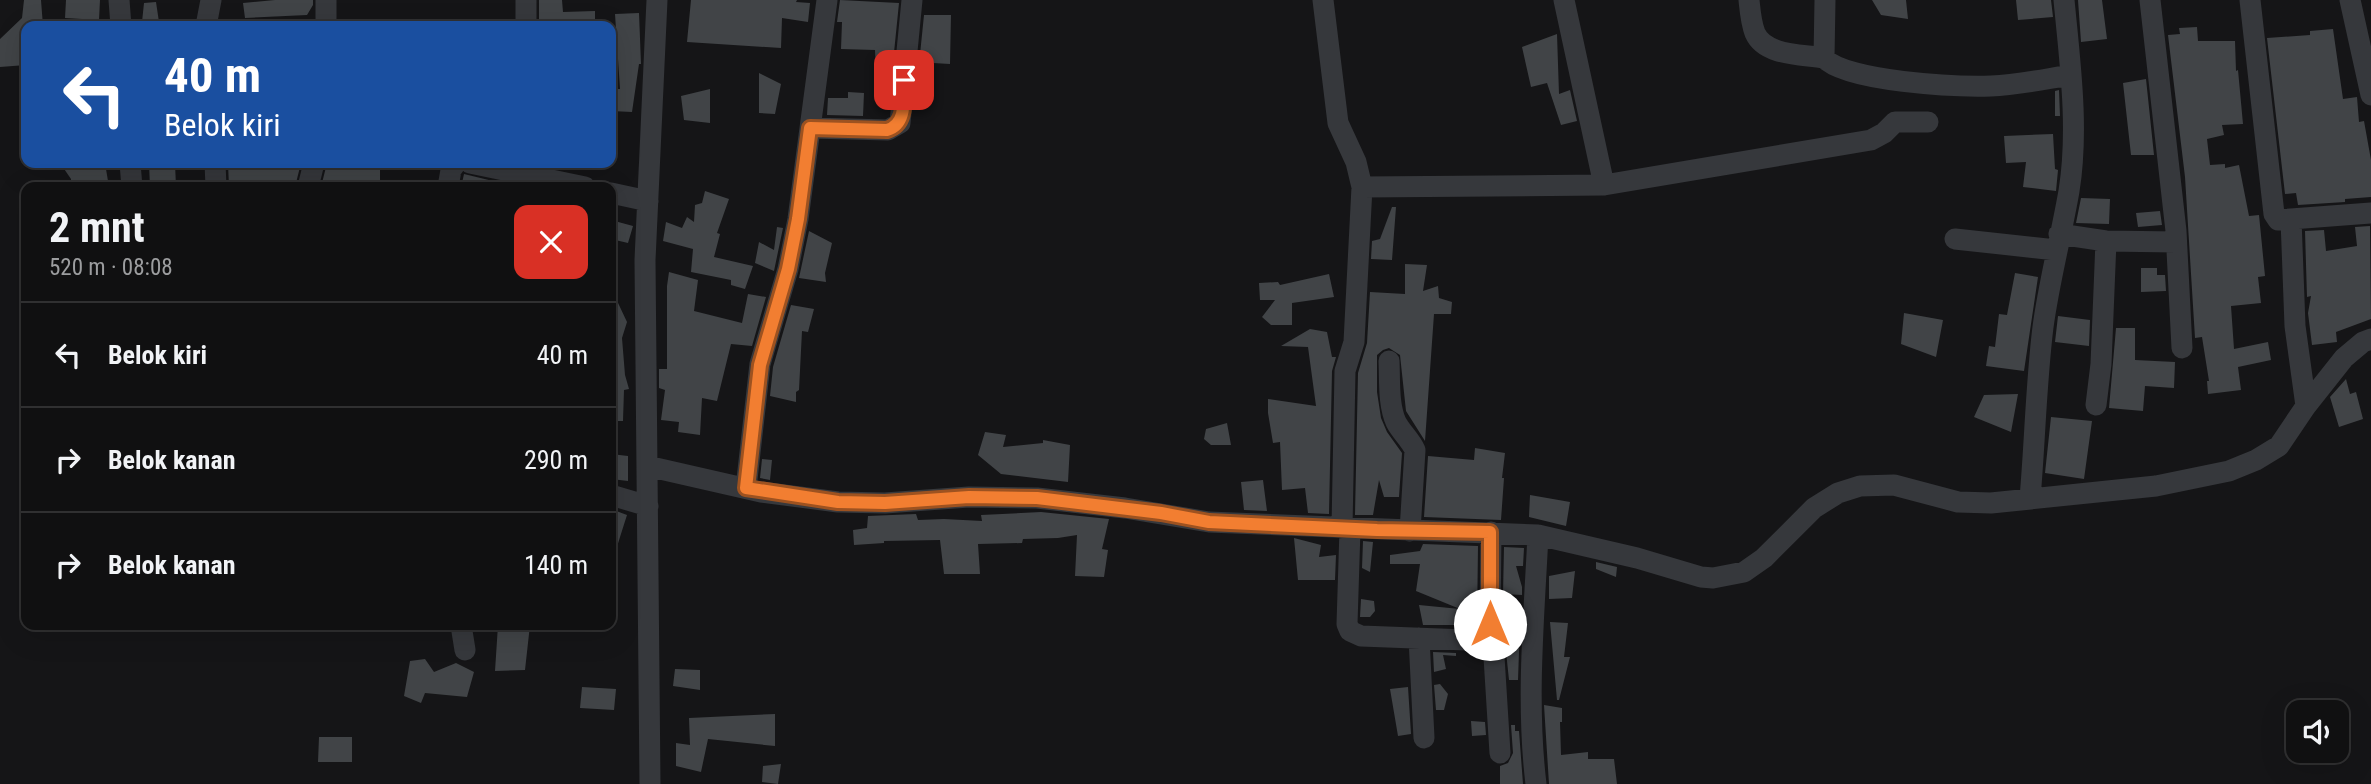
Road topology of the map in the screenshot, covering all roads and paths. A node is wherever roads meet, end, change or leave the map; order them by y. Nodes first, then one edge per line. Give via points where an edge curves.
1 (119, 0) edge
2 (211, 0) edge
3 (326, 0) edge
4 (526, 0) edge
5 (657, 0) edge
6 (827, 0) edge
7 (912, 0) edge
8 (1323, 0) edge
9 (1564, 0) edge
10 (1749, 0) edge
11 (1825, 0) edge
12 (2064, 0) edge
13 (2150, 0) edge
14 (2250, 0) edge
15 (2350, 0) edge
16 (121, 21) edge
17 (207, 21) edge
18 (326, 21) edge
19 (526, 21) edge
20 (2365, 40) edge
21 (1824, 58) junction
22 (2071, 75) junction
23 (2371, 95) edge
24 (1928, 122) dead end
25 (810, 128) junction
26 (518, 168) edge
27 (567, 182) edge
28 (1604, 185) junction
29 (1362, 187) junction
30 (616, 194) edge
31 (648, 201) junction
32 (2371, 213) edge
33 (2291, 219) junction
34 (1955, 239) dead end
35 (2106, 241) junction
36 (2057, 242) junction
37 (2176, 242) junction
38 (2371, 339) edge
39 (2182, 348) dead end
40 (1389, 361) dead end
41 (2096, 405) dead end
42 (2306, 405) junction
43 (647, 466) junction
44 (746, 488) junction
45 (616, 496) edge
46 (2031, 498) junction
47 (648, 506) junction
48 (1346, 528) junction
49 (1410, 531) junction
50 (1490, 532) junction
51 (1538, 535) junction
52 (462, 630) edge
53 (1419, 638) junction
54 (1493, 641) junction
55 (465, 650) dead end
56 (1424, 738) dead end
57 (1500, 753) dead end
58 (650, 784) edge
59 (1536, 784) edge

1 - 16 street
2 - 17 street
3 - 18 street
4 - 19 street
5 - 31 street
6 - 25 street
7 - 25 street via 900,123 887,130
8 - 29 street via 1338,123
9 - 28 street
10 - 21 street via 1754,31 1762,44
11 - 21 street
12 - 22 street
13 - 37 street
14 - 33 street via 2274,214 2278,220
15 - 20 street
20 - 23 street
21 - 22 street via 1844,71 1883,79 1964,85 2026,83
22 - 36 street via 2069,190
24 - 28 street via 1895,122 1871,140
25 - 44 street via 788,269 760,365
26 - 27 street
28 - 29 street
29 - 48 street via 1354,342 1345,370
30 - 31 street
31 - 43 street
32 - 33 street
33 - 42 street via 2295,326
34 - 36 street
35 - 36 street
35 - 37 street
35 - 41 street
36 - 46 street via 2043,327
37 - 39 street
38 - 42 street via 2344,358
40 - 49 street via 1392,412 1415,450
42 - 46 street via 2279,446 2229,471 2157,486
43 - 44 street
43 - 47 street
44 - 48 street via 838,502 1037,498 1209,522
45 - 47 street
46 - 51 street via 1958,502 1894,485 1860,486 1814,508 1744,572 1720,578
47 - 58 street
48 - 49 street
48 - 53 street via 1350,631 1361,636
49 - 50 street
50 - 51 street
50 - 54 street
51 - 59 street via 1532,663
52 - 55 street
53 - 54 street
53 - 56 street
54 - 57 street

